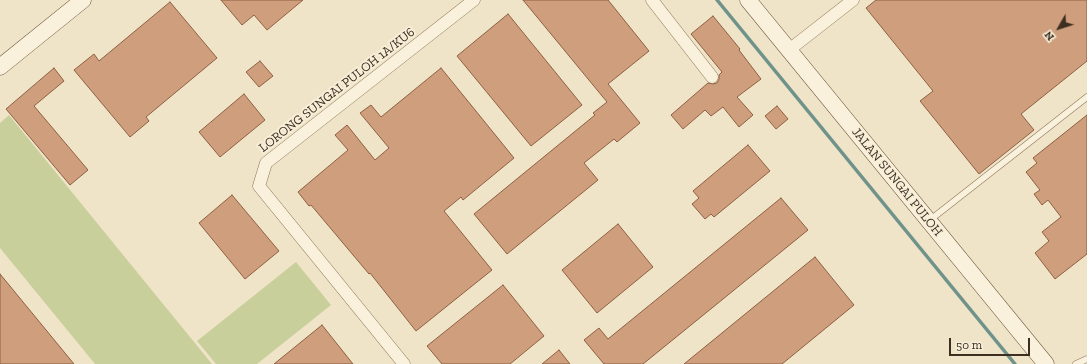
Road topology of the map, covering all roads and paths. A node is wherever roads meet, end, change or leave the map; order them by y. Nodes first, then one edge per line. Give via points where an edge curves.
1 (84, 0) edge
2 (474, 0) edge
3 (652, 0) edge
4 (748, 0) edge
5 (853, 0) edge
6 (789, 50) junction
7 (0, 67) edge
8 (712, 76) dead end
9 (1087, 97) edge
10 (929, 221) junction
11 (1087, 359) edge
12 (404, 364) edge
13 (1046, 364) edge
14 (1076, 364) edge

1 - 7 street
2 - 12 street, LORONG SUNGAI PULOH 1A/KU6 via 266,163 259,186
3 - 8 street
4 - 6 street, JALAN SUNGAI PULOH
5 - 6 street
6 - 10 street, JALAN SUNGAI PULOH
9 - 10 lane
10 - 13 street, JALAN SUNGAI PULOH
11 - 14 lane

